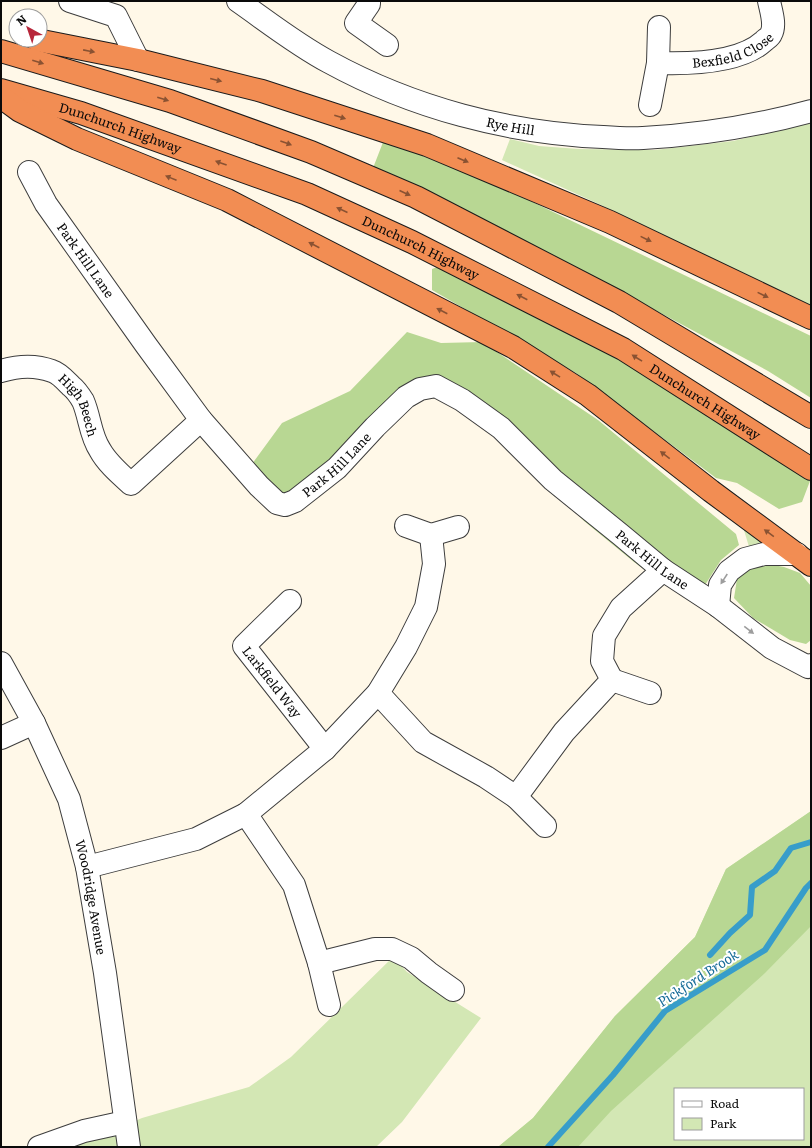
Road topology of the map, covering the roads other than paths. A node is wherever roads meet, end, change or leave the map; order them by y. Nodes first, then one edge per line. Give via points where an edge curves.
1 (70, 1) edge
2 (238, 1) edge
3 (370, 1) edge
4 (769, 1) edge
5 (659, 27) dead end
6 (48, 42) edge
7 (387, 45) dead end
8 (1, 51) edge
9 (138, 60) junction
10 (658, 63) junction
11 (1, 90) edge
12 (1, 97) edge
13 (650, 105) dead end
14 (811, 112) edge
15 (29, 172) dead end
16 (811, 318) edge
17 (1, 371) edge
18 (811, 417) edge
19 (201, 420) junction
20 (805, 465) edge
21 (406, 526) dead end
22 (458, 526) dead end
23 (431, 535) junction
24 (804, 560) edge
25 (662, 570) junction
26 (290, 601) dead end
27 (718, 606) junction
28 (1, 663) edge
29 (811, 665) edge
30 (612, 680) junction
31 (378, 693) junction
32 (650, 693) dead end
33 (34, 723) junction
34 (1, 738) edge
35 (325, 749) junction
36 (516, 797) junction
37 (246, 814) junction
38 (545, 826) dead end
39 (87, 867) junction
40 (319, 963) junction
41 (453, 990) dead end
42 (329, 1005) dead end
43 (125, 1122) junction
44 (39, 1147) edge
45 (129, 1147) edge

1 - 9 street via 116,16
2 - 14 street, Rye Hill via 328,62 366,81 423,104 499,125 570,136 642,139 712,132
3 - 7 street via 356,22
4 - 10 street, Bexfield Close via 773,21 771,34 759,45 743,53 715,60 683,64
5 - 10 street
6 -> 9 highway
8 -> 18 highway via 170,101 311,152 416,197 619,302
9 -> 16 highway via 262,91 427,145 610,222
10 - 13 street
20 -> 11 highway, Dunchurch Highway via 623,349 412,242 306,194 81,113
24 -> 12 highway via 588,395 513,347 227,200 77,139 20,111
15 - 19 street, Park Hill Lane via 50,210
17 - 19 street, High Beech via 33,367 54,371 67,382 82,400 92,436 100,451 131,484
19 - 25 street, Park Hill Lane via 268,495 277,503 285,505 295,501 337,468 406,397 420,388 436,386 462,400 501,428 553,480
21 - 23 street
22 - 23 street
23 - 31 street via 434,564 426,606 406,647
24 -> 27 street via 764,554 744,559 729,571 720,585
25 - 27 street, Park Hill Lane
25 - 30 street via 621,608 604,636 602,661
26 - 35 street, Larkfield Way via 244,646
27 -> 29 street, Park Hill Lane via 772,648 808,667
28 - 33 street, Woodridge Avenue
30 - 32 street
30 - 36 street via 564,732
31 - 35 street
31 - 36 street via 423,742
33 - 34 street
33 - 39 street, Woodridge Avenue via 69,799
35 - 37 street
36 - 38 street
37 - 39 street via 196,839
37 - 40 street via 294,885
39 - 43 street, Woodridge Avenue via 105,973
40 - 41 street via 375,949 392,949 411,958
40 - 42 street
43 - 44 street via 84,1131
43 - 45 street, Woodridge Avenue

